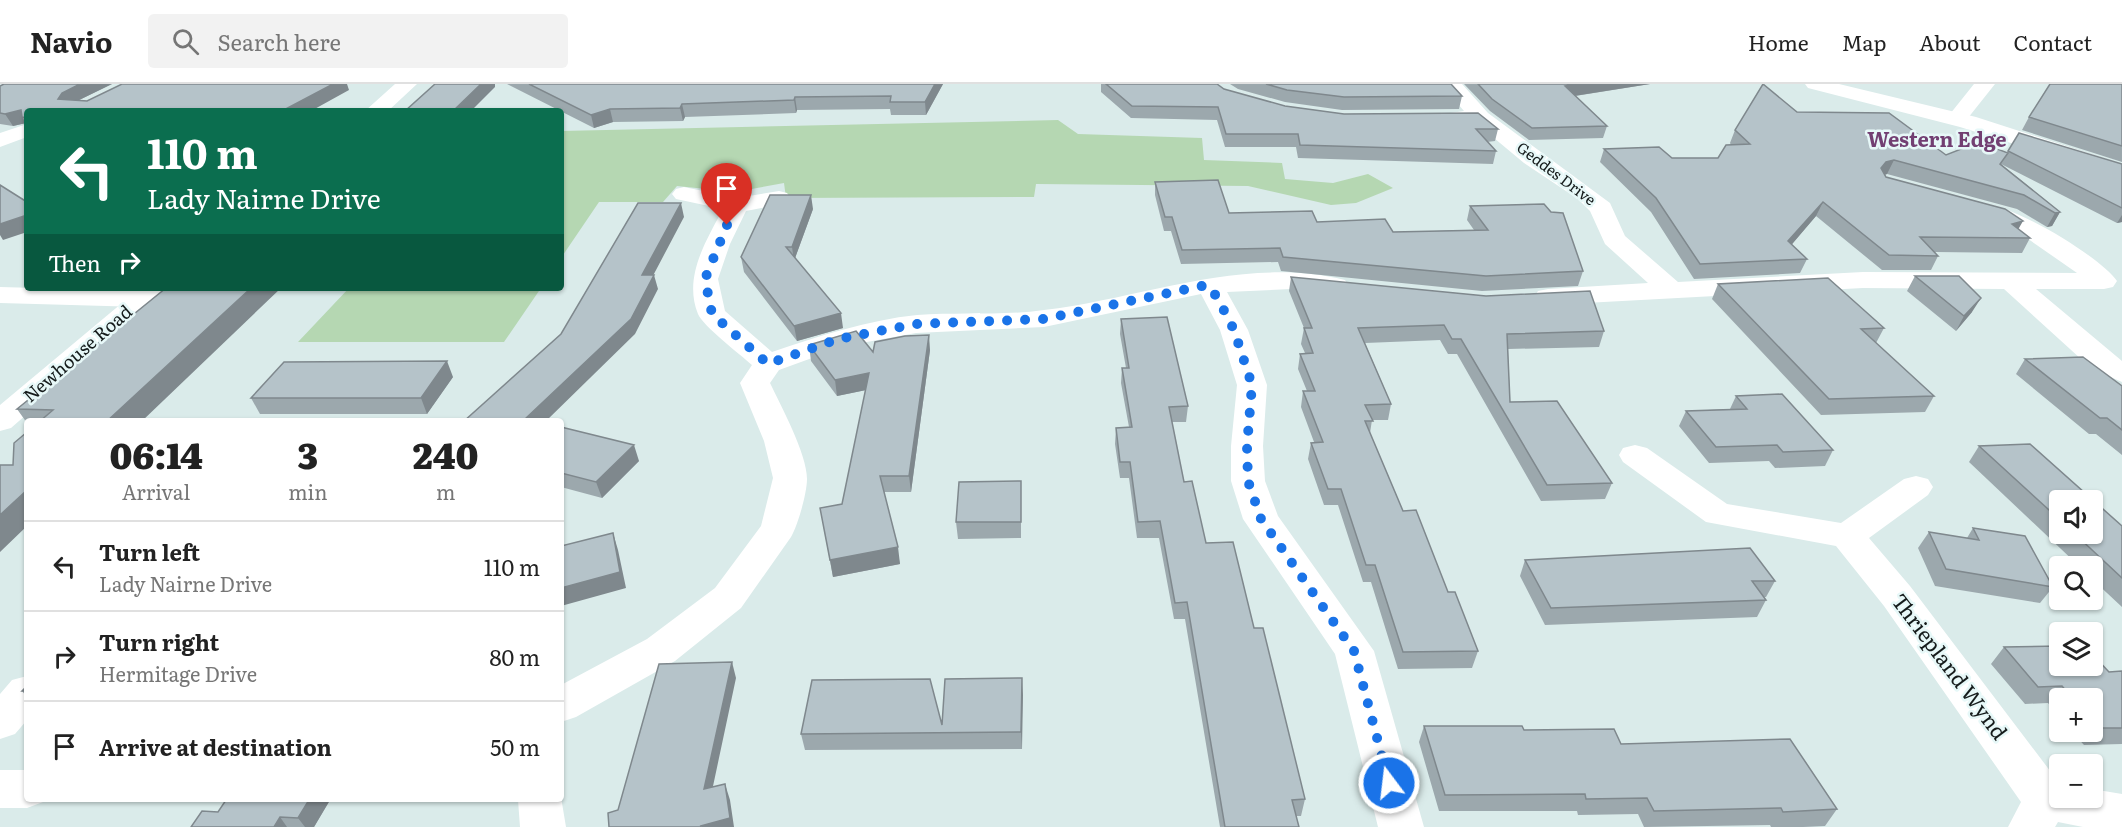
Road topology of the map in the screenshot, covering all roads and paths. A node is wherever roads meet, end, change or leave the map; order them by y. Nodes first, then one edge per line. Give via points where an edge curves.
1 (408, 84) edge
2 (1451, 84) edge
3 (1815, 84) edge
4 (1985, 84) edge
5 (379, 108) edge
6 (1481, 117) junction
7 (1435, 118) edge
8 (1957, 119) junction
9 (24, 131) edge
10 (0, 140) edge
11 (2122, 171) edge
12 (684, 194) dead end
13 (778, 198) edge
14 (1953, 201) edge
15 (737, 205) junction
16 (2010, 280) junction
17 (2113, 281) edge
18 (1207, 285) junction
19 (1358, 288) edge
20 (1671, 290) junction
21 (150, 293) edge
22 (0, 295) edge
23 (1517, 299) edge
24 (768, 364) junction
25 (2122, 374) edge
26 (0, 421) edge
27 (1635, 455) dead end
28 (1916, 487) dead end
29 (1847, 536) junction
30 (24, 695) edge
31 (564, 703) edge
32 (0, 722) edge
33 (0, 789) edge
34 (24, 789) edge
35 (540, 802) edge
36 (2039, 814) edge
37 (2122, 814) edge
38 (543, 827) edge
39 (1401, 827) edge

1 - 5 street
2 - 6 street, Geddes Drive
3 - 8 street
4 - 8 street
6 - 7 street
6 - 20 street, Geddes Drive via 1586,194 1601,208 1614,238
8 - 11 street
9 - 10 street
12 - 15 street
13 - 15 street
14 - 17 street via 2007,216
15 - 24 street via 705,279 712,314
16 - 17 street
16 - 20 street via 1863,280
16 - 25 street via 2103,363
18 - 19 street via 1291,281
18 - 24 street via 1044,319 905,326 838,339
18 - 39 street via 1234,330 1252,385 1248,481 1261,519 1354,651
20 - 23 street
21 - 22 street
21 - 26 street, Newhouse Road
24 - 31 street via 755,383 780,441 790,478 778,528 728,598 661,650
27 - 29 street via 1718,514
28 - 29 street
29 - 36 street, Thriepland Wynd via 1924,633
30 - 32 street
33 - 34 street
35 - 38 street
36 - 37 street, Thriepland Wynd

